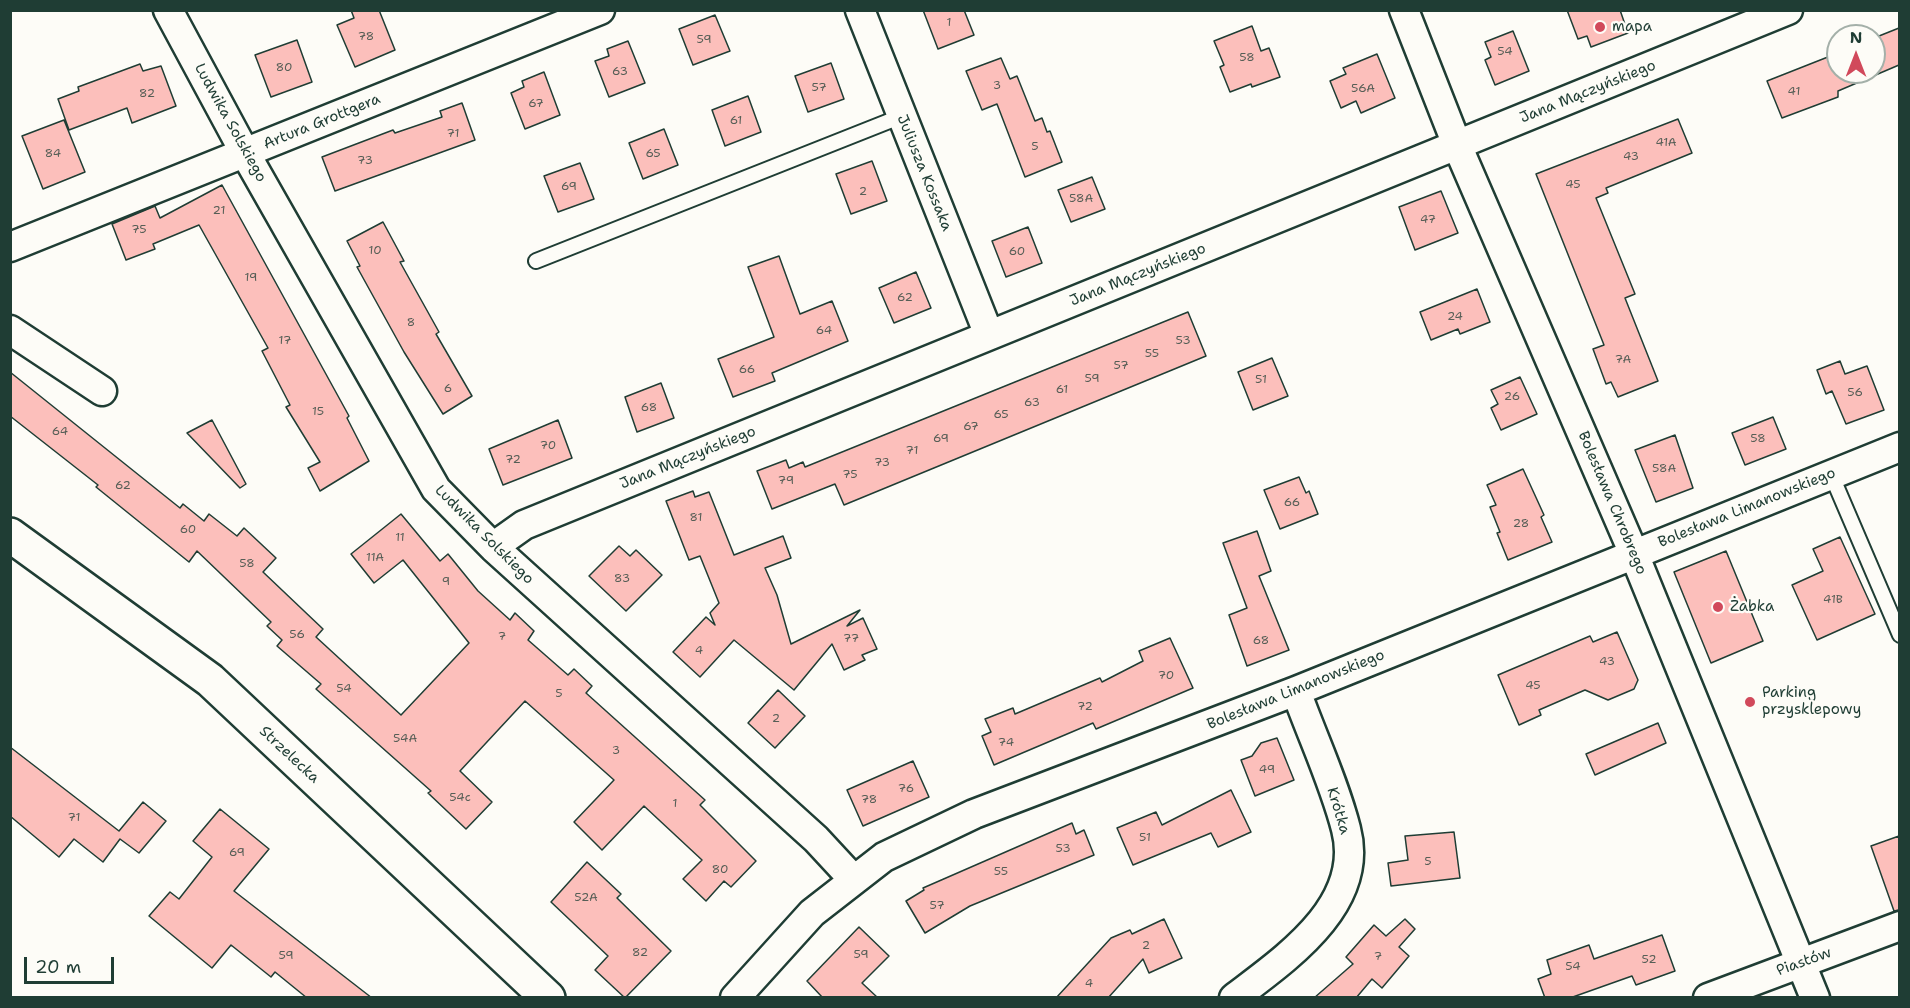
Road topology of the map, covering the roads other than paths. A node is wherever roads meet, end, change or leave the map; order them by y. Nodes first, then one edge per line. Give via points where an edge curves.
1 (168, 10) edge
2 (600, 10) edge
3 (860, 10) edge
4 (1404, 10) edge
5 (1788, 10) edge
6 (902, 116) junction
7 (1457, 145) junction
8 (245, 153) junction
9 (10, 247) edge
10 (536, 261) dead end
11 (10, 330) edge
12 (989, 336) junction
13 (102, 391) dead end
14 (1899, 447) edge
15 (1831, 474) junction
16 (12, 539) edge
17 (493, 548) junction
18 (1634, 554) junction
19 (1899, 635) edge
20 (1296, 691) junction
21 (854, 880) junction
22 (1899, 926) edge
23 (1801, 963) junction
24 (548, 998) edge
25 (735, 998) edge
26 (1234, 998) edge
27 (1708, 998) edge
28 (1815, 998) edge

1 - 8 street, Ludwika Solskiego
2 - 8 street, Artura Grottgera
3 - 6 street, Juliusza Kossaka
4 - 7 street, Bolesława Chrobrego
5 - 7 street, Jana Mączyńskiego
6 - 10 lane
6 - 12 street, Juliusza Kossaka
7 - 12 street, Jana Mączyńskiego
7 - 18 street, Bolesława Chrobrego
8 - 9 street, Artura Grottgera
8 - 17 street, Ludwika Solskiego via 436,489
11 - 13 street
12 - 17 street, Jana Mączyńskiego via 524,525
14 - 15 street, Bolesława Limanowskiego
15 - 18 street, Bolesława Limanowskiego
15 - 19 lane
16 - 24 street, Strzelecka via 210,680
17 - 21 street, Ludwika Solskiego via 808,832
18 - 20 street, Bolesława Limanowskiego
18 - 23 street, Bolesława Chrobrego
20 - 21 street, Bolesława Limanowskiego via 974,814 884,857
20 - 26 street, Krótka via 1347,831 1348,861 1340,893 1325,918 1288,957
21 - 25 street, Bolesława Limanowskiego via 812,913
22 - 23 street, Piastów
23 - 27 street, Piastów
23 - 28 street, Bolesława Chrobrego

